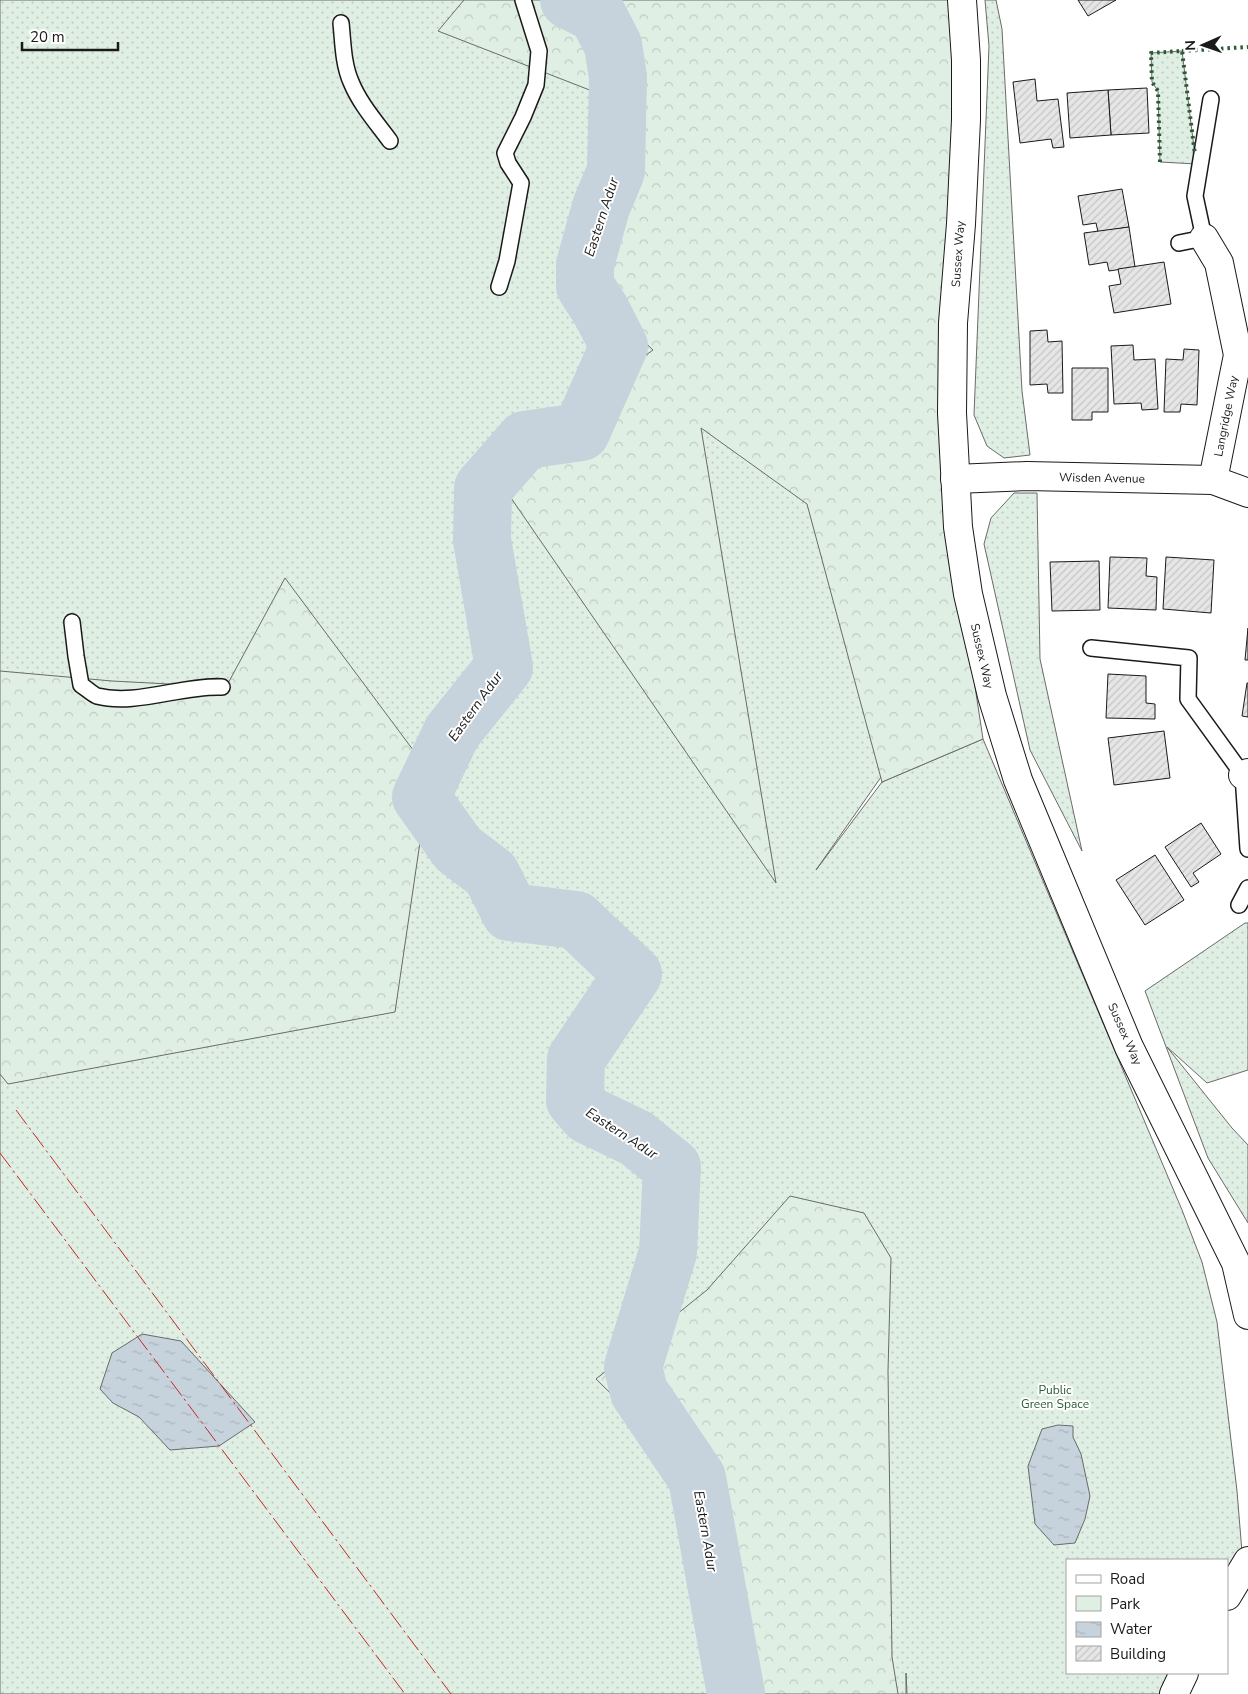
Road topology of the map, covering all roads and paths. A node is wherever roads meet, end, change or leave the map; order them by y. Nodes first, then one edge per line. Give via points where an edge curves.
1 (523, 0) edge
2 (962, 0) edge
3 (341, 23) dead end
4 (1211, 100) dead end
5 (390, 141) dead end
6 (1192, 241) joint
7 (499, 287) dead end
8 (955, 479) junction
9 (1213, 480) junction
10 (1248, 493) edge
11 (72, 622) dead end
12 (1091, 648) dead end
13 (222, 687) dead end
14 (1245, 774) edge
15 (1248, 849) edge
16 (1248, 888) edge
17 (1239, 906) dead end
18 (1242, 1268) edge
19 (1248, 1315) edge
20 (1248, 1561) edge
21 (1228, 1594) edge
22 (1184, 1674) edge
23 (1174, 1694) edge

1 - 7 lane via 539,51 536,85 505,153 522,183
2 - 8 main road, Sussex Way via 966,120 953,323
3 - 5 lane via 350,81 362,104
4 - 6 lane via 1195,196
6 - 9 main road, Langridge Way via 1218,263 1238,355
8 - 9 main road, Wisden Avenue via 1027,476
8 - 18 main road, Sussex Way via 968,594 992,696 1018,780 1129,1047
9 - 10 main road, Wisden Avenue
11 - 13 lane via 82,685 96,695 117,698
12 - 14 lane via 1188,658 1188,699
14 - 15 lane
16 - 17 lane
18 - 19 main road, Sussex Way
20 - 21 main road
22 - 23 main road

